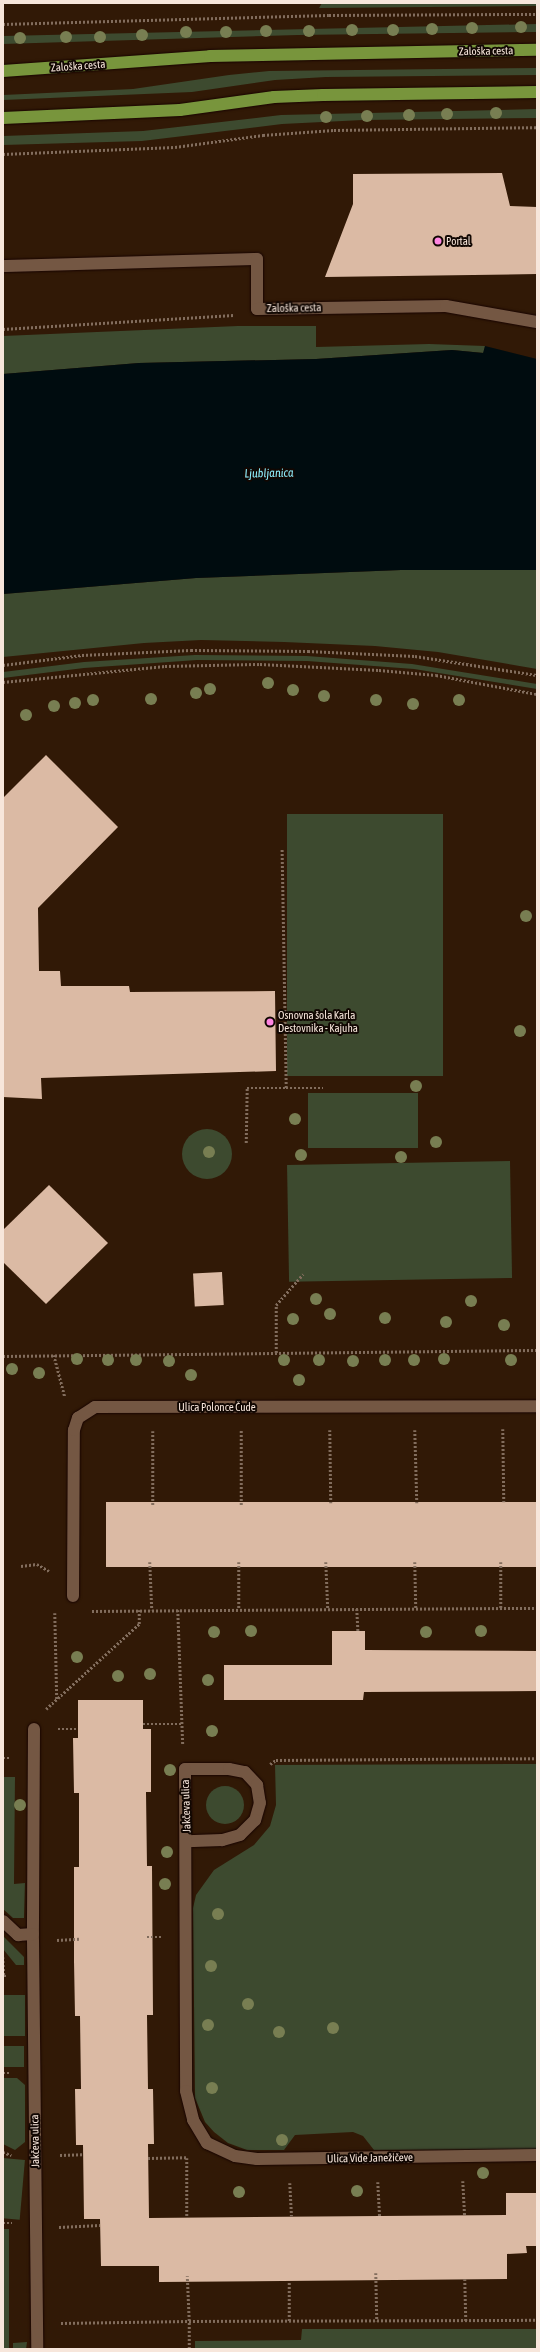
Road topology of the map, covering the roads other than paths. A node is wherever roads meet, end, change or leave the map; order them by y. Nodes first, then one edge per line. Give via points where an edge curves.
1 (537, 50) edge
2 (3, 71) edge
3 (537, 92) edge
4 (3, 118) edge
5 (3, 266) edge
6 (537, 322) edge
7 (537, 1406) edge
8 (73, 1596) dead end
9 (34, 1729) road end
10 (187, 1841) junction
11 (3, 1921) edge
12 (33, 1934) junction
13 (207, 2143) joint
14 (537, 2155) edge
15 (37, 2349) edge

1 - 2 main road, Zaloška cesta via 210,56
3 - 4 main road via 323,95 274,98 180,110
5 - 6 street, Zaloška cesta via 256,260 257,308 446,306
7 - 8 street, Ulica Polonce Čude via 95,1407 78,1418 74,1430
9 - 12 street, Jakčeva ulica
10 - 10 street, Jakčeva ulica via 230,1839 249,1828 255,1820 260,1803 257,1785 251,1777 245,1772 229,1769 185,1769
10 - 13 street, Jakčeva ulica via 186,2091 193,2120
11 - 12 street via 18,1935
12 - 15 street, Jakčeva ulica
13 - 14 street, Ulica Vide Janežičeve via 236,2156 289,2159

